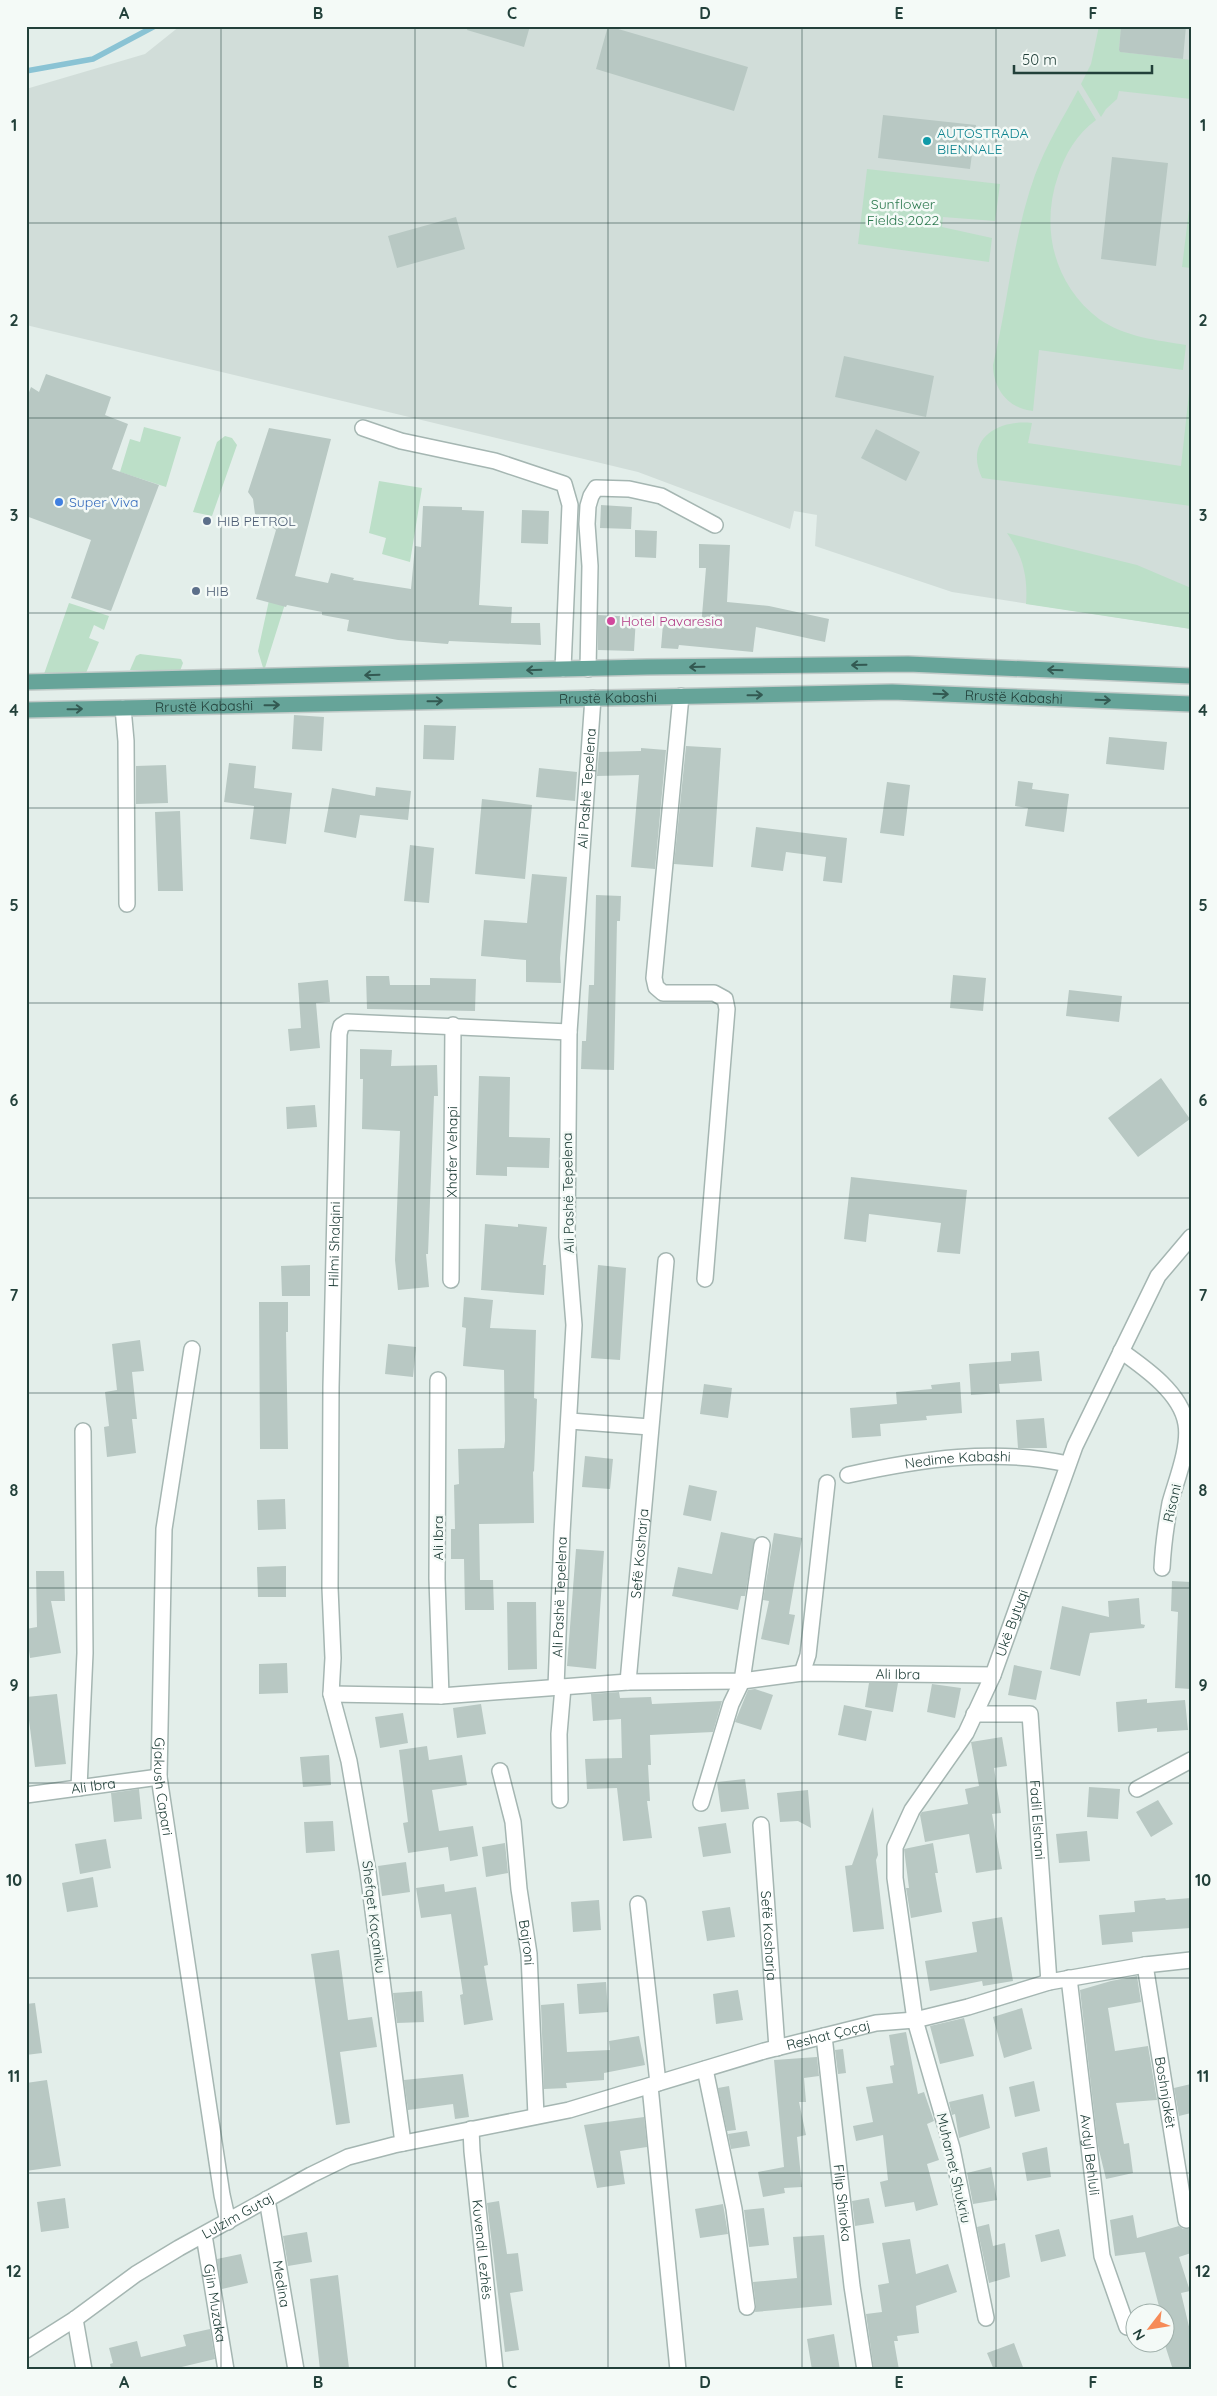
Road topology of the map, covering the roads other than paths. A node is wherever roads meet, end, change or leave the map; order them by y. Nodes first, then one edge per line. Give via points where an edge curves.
1 (363, 428) dead end
2 (715, 526) dead end
3 (563, 669) junction
4 (588, 669) junction
5 (1191, 676) edge
6 (26, 682) edge
7 (682, 696) junction
8 (593, 698) junction
9 (1191, 704) edge
10 (123, 708) junction
11 (26, 710) edge
12 (127, 904) dead end
13 (454, 1025) junction
14 (569, 1032) junction
15 (1191, 1237) edge
16 (666, 1260) dead end
17 (705, 1279) dead end
18 (451, 1280) dead end
19 (192, 1349) dead end
20 (1121, 1351) junction
21 (438, 1380) dead end
22 (1186, 1414) edge
23 (570, 1421) junction
24 (650, 1427) junction
25 (83, 1431) dead end
26 (1068, 1464) junction
27 (848, 1475) dead end
28 (828, 1483) dead end
29 (762, 1545) dead end
30 (1162, 1568) dead end
31 (802, 1673) junction
32 (993, 1675) junction
33 (742, 1681) junction
34 (628, 1682) junction
35 (560, 1687) junction
36 (331, 1694) junction
37 (440, 1696) junction
38 (974, 1714) junction
39 (1191, 1760) edge
40 (500, 1771) dead end
41 (159, 1776) junction
42 (80, 1788) junction
43 (1137, 1789) dead end
44 (26, 1796) edge
45 (560, 1800) dead end
46 (701, 1803) dead end
47 (761, 1825) dead end
48 (638, 1904) dead end
49 (1191, 1960) edge
50 (1145, 1965) junction
51 (1069, 1978) junction
52 (1048, 1982) junction
53 (915, 2020) junction
54 (824, 2036) junction
55 (777, 2048) junction
56 (704, 2069) junction
57 (654, 2084) junction
58 (536, 2116) junction
59 (471, 2129) junction
60 (403, 2143) junction
61 (267, 2199) junction
62 (1186, 2220) dead end
63 (228, 2222) junction
64 (204, 2235) junction
65 (747, 2307) dead end
66 (986, 2318) dead end
67 (1124, 2318) edge
68 (76, 2319) junction
69 (26, 2350) edge
70 (84, 2370) edge
71 (226, 2370) edge
72 (296, 2370) edge
73 (495, 2370) edge
74 (678, 2370) edge
75 (865, 2370) edge

1 - 3 street via 401,442 495,460 564,484 570,505
2 - 4 street via 661,496 629,489 596,488 588,506
3 - 4 main road, Rrustë Kabashi
3 -> 6 main road, Rrustë Kabashi
5 -> 4 main road, Rrustë Kabashi via 908,664
7 - 8 main road, Rrustë Kabashi
7 -> 9 main road, Rrustë Kabashi via 892,692
7 - 17 street via 654,978 656,987 663,993 714,993 725,999 727,1009
10 -> 8 main road, Rrustë Kabashi
8 - 14 street, Ali Pashë Tepelena
11 -> 10 main road, Rrustë Kabashi
10 - 12 street
13 - 14 street, Hilmi Shalqini
13 - 18 street, Xhafer Vehapi
13 - 36 street, Hilmi Shalqini via 347,1022 341,1026 339,1034 331,1387
14 - 23 street, Ali Pashë Tepelena via 567,1236 574,1325
15 - 20 street, Ukë Bytyqi via 1158,1276
16 - 24 street, Sefë Kosharja
19 - 41 street, Gjakush Capari via 164,1529
20 - 22 street, Risani via 1158,1379
20 - 26 street, Ukë Bytyqi
21 - 37 street, Ali Ibra
22 - 30 street, Risani via 1186,1441 1167,1520
23 - 24 street
23 - 35 street, Ali Pashë Tepelena via 562,1533
24 - 34 street, Sefë Kosharja
25 - 42 street via 85,1653
26 - 27 street, Nedime Kabashi via 1017,1456 972,1457 924,1460
26 - 32 street, Ukë Bytyqi
28 - 31 street via 808,1655
29 - 33 street
31 - 32 street, Ali Ibra
31 - 33 street, Ali Ibra
32 - 38 street, Ukë Bytyqi
33 - 34 street, Ali Ibra
33 - 46 street via 731,1704
34 - 35 street, Ali Ibra
35 - 37 street, Ali Ibra
35 - 45 street, Ali Pashë Tepelena
36 - 37 street, Ali Ibra
36 - 60 street, Shefqet Kaçaniku via 349,1761 368,1872
38 - 52 street, Fadil Elshani via 1030,1714
38 - 53 street, Ukë Bytyqi via 966,1733 912,1810 895,1847 895,1878
39 - 43 street
40 - 58 street, Bajroni via 513,1822 529,1954
41 - 42 street, Ali Ibra
41 - 63 street, Gjakush Capari
42 - 44 street, Ali Ibra
47 - 55 street, Sefë Kosharja
48 - 57 street
49 - 50 street, Reshat Çoçaj
50 - 51 street, Reshat Çoçaj
50 - 62 street, Boshnjakët
51 - 52 street, Reshat Çoçaj
51 - 67 street, Avdyl Behluli via 1102,2256
52 - 53 street, Reshat Çoçaj
53 - 54 street, Reshat Çoçaj via 876,2023
53 - 66 street, Muhamet Shukriu via 952,2148
54 - 55 street, Reshat Çoçaj
54 - 75 street, Filip Shiroka via 852,2286
55 - 56 street, Reshat Çoçaj
56 - 57 street, Reshat Çoçaj
56 - 65 street via 734,2209
57 - 58 street, Reshat Çoçaj via 569,2110
57 - 74 street
58 - 59 street, Reshat Çoçaj
59 - 60 street, Lulzim Gutaj
59 - 73 street, Kuvendi Lezhës
60 - 61 street, Lulzim Gutaj via 348,2157
61 - 63 street, Lulzim Gutaj
61 - 72 street, Medina
63 - 64 street, Lulzim Gutaj
64 - 68 street, Lulzim Gutaj via 136,2274
64 - 71 street, Gjin Muzaka
68 - 69 street, Lulzim Gutaj
68 - 70 street

